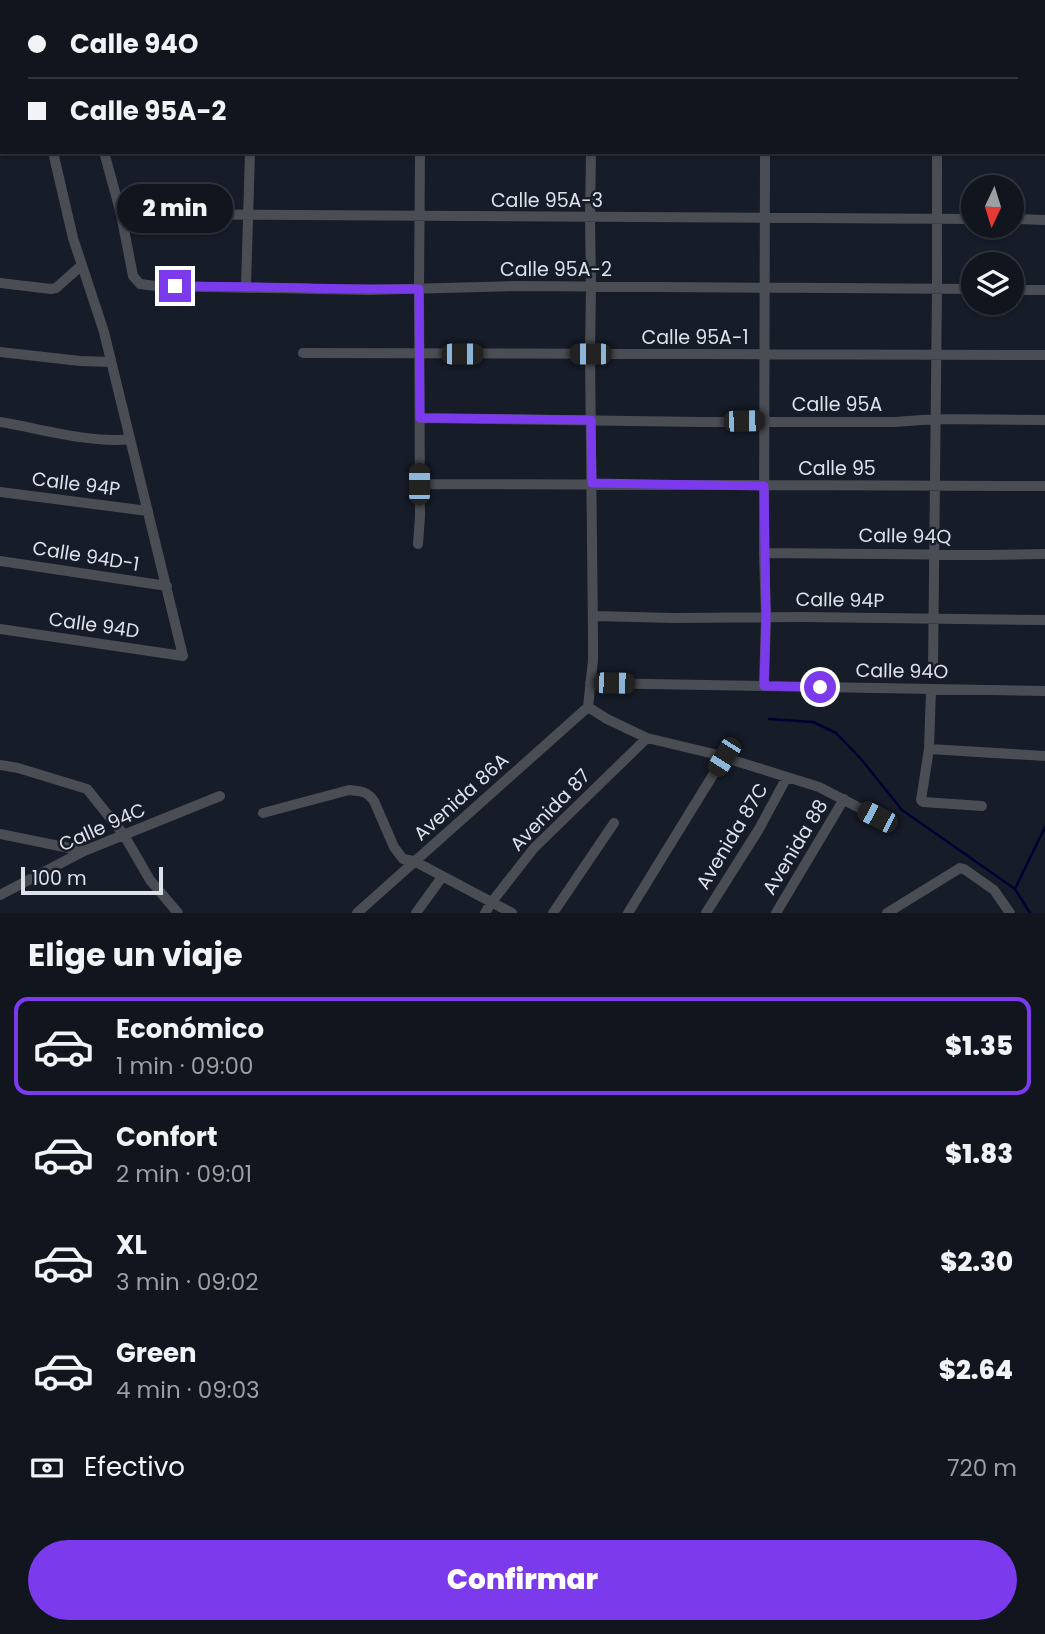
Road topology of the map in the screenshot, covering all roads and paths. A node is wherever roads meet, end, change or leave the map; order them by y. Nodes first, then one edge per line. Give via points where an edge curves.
1 (53, 154) edge
2 (105, 154) edge
3 (250, 154) edge
4 (420, 154) edge
5 (591, 154) edge
6 (765, 154) edge
7 (937, 154) edge
8 (121, 214) junction
9 (249, 215) junction
10 (420, 216) junction
11 (590, 217) junction
12 (766, 218) junction
13 (937, 219) junction
14 (961, 219) edge
15 (1024, 219) edge
16 (1045, 220) edge
17 (82, 265) junction
18 (0, 283) edge
19 (246, 286) junction
20 (592, 286) junction
21 (764, 287) junction
22 (937, 288) junction
23 (419, 289) junction
24 (961, 289) edge
25 (1024, 290) edge
26 (1045, 290) edge
27 (0, 352) edge
28 (303, 353) dead end
29 (420, 354) junction
30 (590, 354) junction
31 (764, 354) junction
32 (936, 354) junction
33 (1045, 355) edge
34 (111, 362) junction
35 (420, 418) junction
36 (934, 419) junction
37 (591, 420) junction
38 (765, 421) junction
39 (1045, 421) edge
40 (0, 422) edge
41 (130, 439) junction
42 (592, 483) junction
43 (419, 484) junction
44 (935, 485) junction
45 (764, 486) junction
46 (1045, 486) edge
47 (0, 492) edge
48 (148, 511) junction
49 (418, 544) dead end
50 (764, 553) junction
51 (934, 553) junction
52 (1045, 554) edge
53 (0, 561) edge
54 (167, 586) junction
55 (593, 616) junction
56 (766, 617) junction
57 (934, 618) junction
58 (1045, 620) edge
59 (0, 629) edge
60 (933, 670) dead end
61 (590, 683) junction
62 (764, 686) junction
63 (931, 690) junction
64 (1045, 691) edge
65 (588, 707) junction
66 (647, 738) junction
67 (929, 749) junction
68 (1045, 756) edge
69 (724, 757) junction
70 (0, 765) edge
71 (787, 777) junction
72 (220, 796) dead end
73 (844, 799) junction
74 (982, 806) dead end
75 (263, 813) dead end
76 (877, 817) dead end
77 (614, 824) dead end
78 (0, 834) edge
79 (124, 835) junction
80 (84, 851) junction
81 (414, 861) junction
82 (442, 877) junction
83 (0, 895) edge
84 (491, 903) junction
85 (178, 913) edge
86 (357, 913) edge
87 (416, 913) edge
88 (485, 913) edge
89 (512, 913) edge
90 (553, 913) edge
91 (628, 913) edge
92 (706, 913) edge
93 (776, 913) edge
94 (887, 913) edge
95 (1010, 913) edge

1 - 17 street
2 - 8 street
3 - 9 street
4 - 10 street
5 - 11 street
6 - 12 street
7 - 13 street
8 - 9 street, Calle 95A-3
8 - 19 street, Calle 95A-2 via 134,276 140,284
9 - 10 street, Calle 95A-3
9 - 19 street
10 - 11 street, Calle 95A-3
10 - 23 street
11 - 12 street, Calle 95A-3
11 - 20 street
12 - 13 street, Calle 95A-3
12 - 21 street
13 - 14 street, Calle 95A-3
13 - 22 street
15 - 16 street
17 - 18 street via 56,288
17 - 34 street
19 - 23 street, Calle 95A-2
20 - 21 street, Calle 95A-2
20 - 23 street, Calle 95A-2
20 - 30 street
21 - 22 street, Calle 95A-2
21 - 31 street
22 - 24 street, Calle 95A-2
22 - 32 street
23 - 29 street
25 - 26 street
27 - 34 street
28 - 29 street, Calle 95A-1
29 - 30 street, Calle 95A-1
29 - 35 street
30 - 31 street, Calle 95A-1
30 - 37 street
31 - 32 street, Calle 95A-1
31 - 38 street
32 - 33 street, Calle 95A-1
32 - 36 street
34 - 41 street
35 - 37 street, Calle 95A
35 - 43 street
36 - 38 street, Calle 95A
36 - 39 street, Calle 95A
36 - 44 street
37 - 38 street, Calle 95A
37 - 42 street
38 - 45 street
40 - 41 street via 88,438
41 - 48 street
42 - 43 street, Calle 95
42 - 45 street, Calle 95
42 - 55 street
43 - 49 street
44 - 45 street, Calle 95
44 - 46 street, Calle 95
44 - 51 street
45 - 50 street
47 - 48 street, Calle 94P
48 - 54 street
50 - 51 street, Calle 94Q
50 - 56 street
51 - 52 street, Calle 94Q
51 - 57 street
53 - 54 street, Calle 94D-1
54 - 59 street, Calle 94D via 183,656
55 - 56 street, Calle 94P
55 - 61 street
56 - 57 street, Calle 94P
56 - 62 street
57 - 58 street, Calle 94P
57 - 60 street
61 - 62 street, Calle 94O
61 - 65 street
62 - 63 street, Calle 94O
63 - 64 street, Calle 94O
63 - 67 street
65 - 66 street
65 - 81 street, Avenida 86A
66 - 69 street
66 - 84 street, Avenida 87 via 534,848
67 - 68 street
67 - 74 street via 923,802
69 - 71 street
69 - 91 street
70 - 79 street via 88,789
71 - 73 street
71 - 92 street, Avenida 87C
72 - 79 street, Calle 94C
73 - 76 street
73 - 93 street, Avenida 88
75 - 81 street via 349,790 363,791 374,801 400,856
77 - 90 street
78 - 80 street
79 - 80 street, Calle 94C
79 - 85 street via 150,880
80 - 83 street, Calle 94C
81 - 82 street
81 - 86 street, Avenida 86A
82 - 84 street
82 - 87 street
84 - 88 street, Avenida 87
84 - 89 street
94 - 95 street via 960,868 994,890

